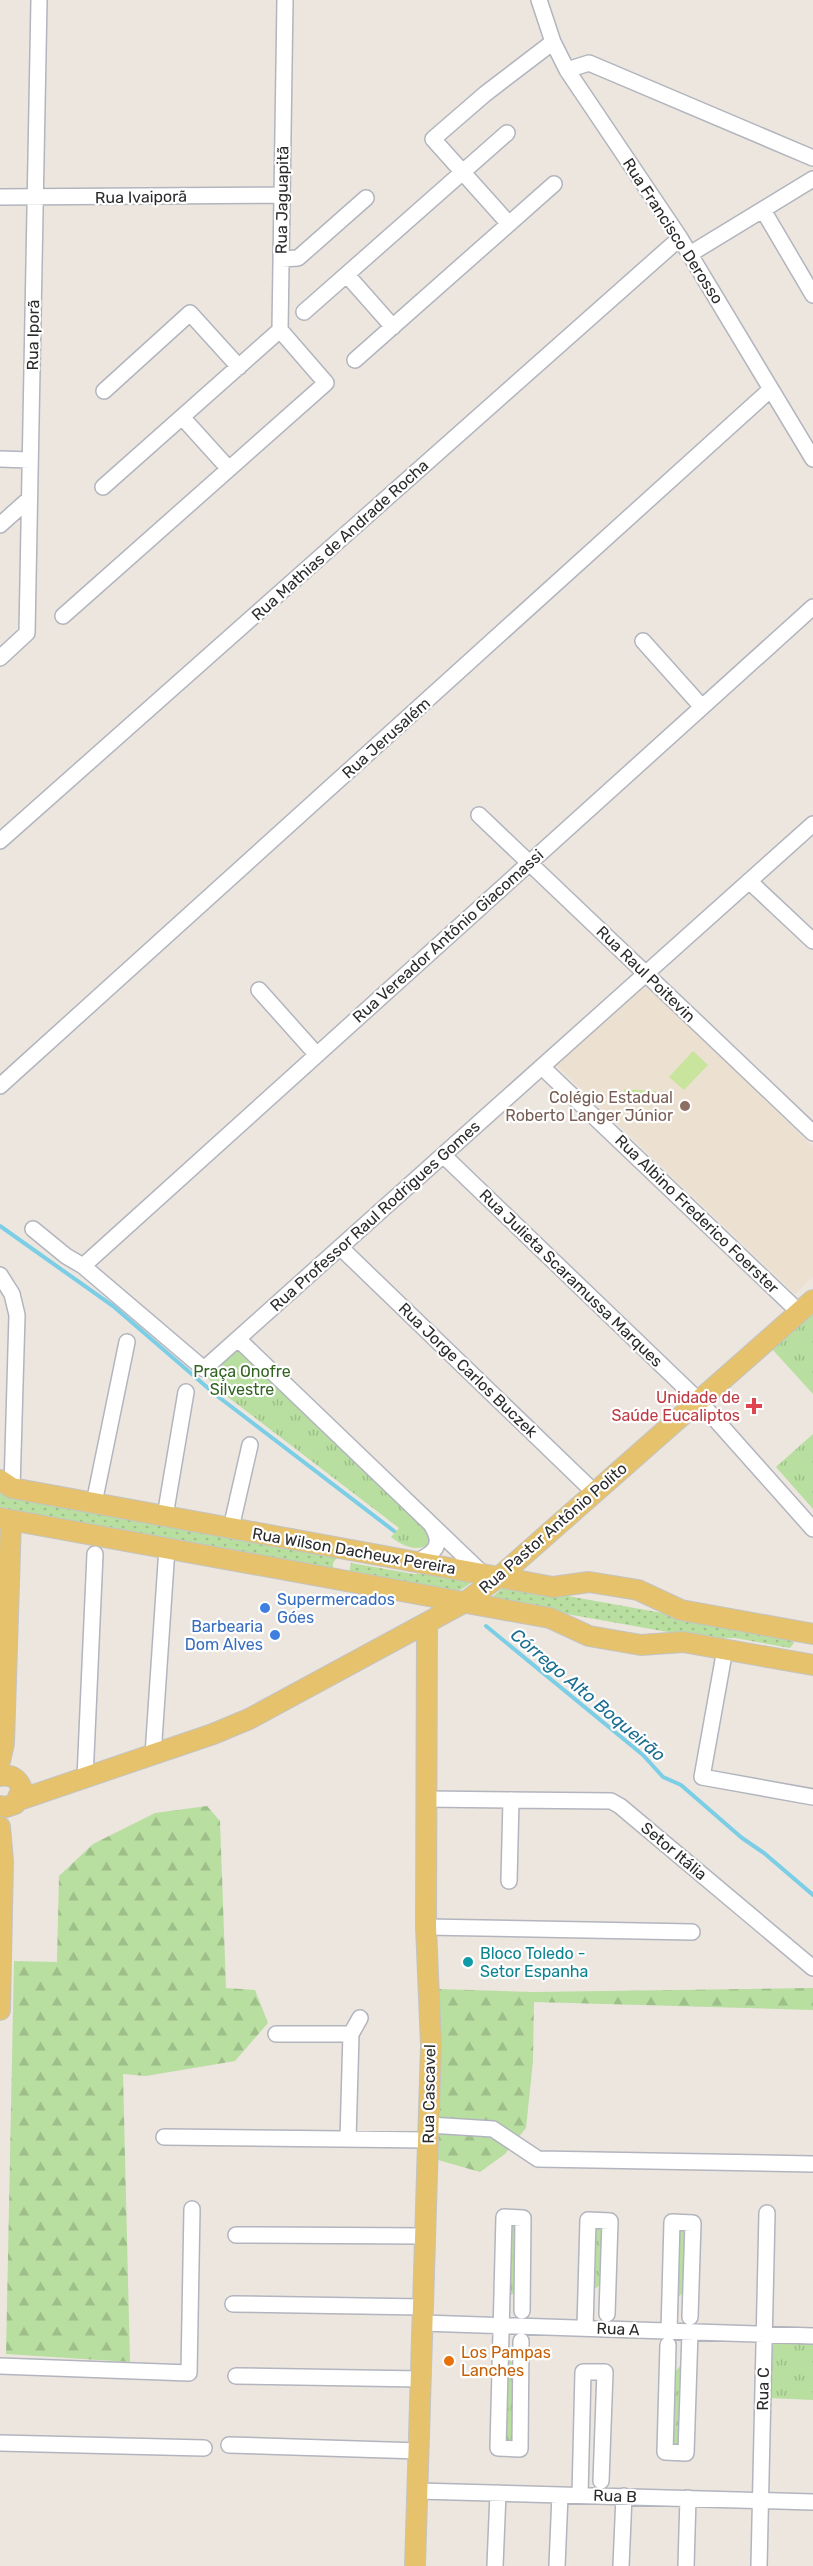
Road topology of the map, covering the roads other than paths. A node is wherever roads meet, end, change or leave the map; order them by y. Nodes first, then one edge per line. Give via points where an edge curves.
1 (39, 0) edge
2 (285, 0) edge
3 (539, 0) edge
4 (553, 42) junction
5 (567, 70) junction
6 (507, 133) dead end
7 (813, 158) edge
8 (463, 172) junction
9 (813, 179) edge
10 (554, 184) dead end
11 (282, 195) junction
12 (0, 197) edge
13 (35, 198) junction
14 (366, 198) dead end
15 (763, 210) junction
16 (508, 224) junction
17 (680, 238) junction
18 (690, 254) junction
19 (281, 259) junction
20 (347, 275) junction
21 (813, 295) edge
22 (304, 312) dead end
23 (393, 327) junction
24 (280, 330) junction
25 (355, 360) dead end
26 (239, 367) junction
27 (771, 389) junction
28 (104, 391) dead end
29 (182, 417) junction
30 (0, 459) edge
31 (813, 459) edge
32 (30, 460) junction
33 (229, 469) junction
34 (104, 487) dead end
35 (30, 499) junction
36 (0, 525) edge
37 (813, 607) edge
38 (63, 616) dead end
39 (644, 641) dead end
40 (0, 657) edge
41 (702, 707) junction
42 (479, 815) dead end
43 (813, 824) edge
44 (0, 841) edge
45 (529, 863) junction
46 (749, 881) junction
47 (813, 941) edge
48 (645, 974) junction
49 (259, 990) dead end
50 (317, 1055) junction
51 (542, 1067) junction
52 (0, 1086) edge
53 (813, 1133) edge
54 (443, 1155) junction
55 (33, 1229) dead end
56 (340, 1247) junction
57 (83, 1266) junction
58 (0, 1275) edge
59 (806, 1306) edge
60 (238, 1338) junction
61 (128, 1342) dead end
62 (186, 1392) dead end
63 (699, 1401) junction
64 (250, 1445) dead end
65 (6, 1484) edge
66 (595, 1493) junction
67 (94, 1503) junction
68 (165, 1516) junction
69 (5, 1519) edge
70 (432, 1526) junction
71 (231, 1528) junction
72 (813, 1529) edge
73 (166, 1548) junction
74 (358, 1551) junction
75 (529, 1551) junction
76 (5, 1552) edge
77 (95, 1554) dead end
78 (416, 1562) junction
79 (491, 1576) junction
80 (352, 1582) junction
81 (539, 1584) junction
82 (410, 1592) junction
83 (465, 1602) junction
84 (4, 1625) edge
85 (422, 1626) junction
86 (804, 1632) edge
87 (725, 1649) junction
88 (788, 1660) junction
89 (813, 1665) edge
90 (153, 1755) junction
91 (7, 1767) edge
92 (85, 1778) junction
93 (60, 1785) junction
94 (813, 1797) edge
95 (426, 1799) junction
96 (19, 1800) junction
97 (511, 1800) junction
98 (0, 1806) edge
99 (0, 1827) edge
100 (509, 1881) dead end
101 (426, 1927) junction
102 (692, 1932) dead end
103 (813, 1968) edge
104 (0, 2010) edge
105 (360, 2018) dead end
106 (276, 2034) dead end
107 (351, 2034) junction
108 (428, 2133) junction
109 (164, 2137) dead end
110 (348, 2139) junction
111 (813, 2164) edge
112 (192, 2209) dead end
113 (767, 2213) dead end
114 (236, 2235) dead end
115 (425, 2236) junction
116 (608, 2286) junction
117 (691, 2290) junction
118 (522, 2292) junction
119 (585, 2301) junction
120 (233, 2304) dead end
121 (502, 2306) junction
122 (669, 2309) junction
123 (522, 2311) dead end
124 (607, 2314) dead end
125 (423, 2315) junction
126 (690, 2324) junction
127 (501, 2326) junction
128 (585, 2328) junction
129 (764, 2334) junction
130 (813, 2336) edge
131 (668, 2338) junction
132 (521, 2341) dead end
133 (501, 2346) junction
134 (689, 2350) junction
135 (521, 2362) junction
136 (0, 2366) edge
137 (668, 2372) junction
138 (236, 2376) dead end
139 (421, 2379) junction
140 (0, 2443) edge
141 (230, 2445) dead end
142 (204, 2448) dead end
143 (419, 2451) junction
144 (602, 2452) junction
145 (581, 2469) junction
146 (601, 2481) dead end
147 (418, 2491) junction
148 (498, 2493) junction
149 (560, 2494) junction
150 (580, 2495) junction
151 (624, 2496) junction
152 (688, 2498) junction
153 (760, 2500) junction
154 (813, 2502) edge
155 (415, 2566) edge
156 (495, 2566) edge
157 (557, 2566) edge
158 (621, 2566) edge
159 (686, 2566) edge
160 (759, 2566) edge

1 - 13 street, Rua Iporã
2 - 11 street, Rua Jaguapitã
3 - 4 street, Rua Francisco Derosso
4 - 5 street, Rua Francisco Derosso
4 - 8 street via 434,139
5 - 7 street via 589,63
5 - 17 street, Rua Francisco Derosso
6 - 8 street
8 - 16 street
8 - 20 street
9 - 15 street
10 - 16 street
11 - 13 street, Rua Ivaiporã
11 - 19 street, Rua Jaguapitã
12 - 13 street, Rua Ivaiporã
13 - 32 street, Rua Iporã
14 - 19 street via 298,258
15 - 18 street
15 - 21 street
16 - 23 street
17 - 18 street, Rua Francisco Derosso
17 - 44 street, Rua Mathias de Andrade Rocha
18 - 27 street, Rua Francisco Derosso
19 - 24 street, Rua Jaguapitã
20 - 22 street
20 - 23 street
23 - 25 street
24 - 26 street
24 - 33 street via 326,383
26 - 28 street via 190,313
26 - 29 street
27 - 31 street, Rua Francisco Derosso
27 - 52 street, Rua Jerusalém
29 - 33 street
29 - 34 street
30 - 32 street
32 - 35 street, Rua Iporã
33 - 38 street
35 - 36 street
35 - 40 street, Rua Iporã via 27,633
37 - 41 street, Rua Vereador Antônio Giacomassi
39 - 41 street
41 - 45 street, Rua Vereador Antônio Giacomassi
42 - 45 street, Rua Raul Poitevin
43 - 46 street, Rua Professor Raul Rodrigues Gomes
45 - 48 street, Rua Raul Poitevin
45 - 50 street, Rua Vereador Antônio Giacomassi
46 - 47 street
46 - 48 street, Rua Professor Raul Rodrigues Gomes
48 - 51 street, Rua Professor Raul Rodrigues Gomes
48 - 53 street, Rua Raul Poitevin
49 - 50 street
50 - 57 street, Rua Vereador Antônio Giacomassi
51 - 54 street, Rua Professor Raul Rodrigues Gomes
51 - 59 street, Rua Albino Frederico Foerster
54 - 56 street, Rua Professor Raul Rodrigues Gomes
54 - 63 street, Rua Julieta Scaramussa Marques
55 - 57 street
56 - 60 street, Rua Professor Raul Rodrigues Gomes
56 - 66 street, Rua Jorge Carlos Buczek
57 - 60 street, Rua Professor Raul Rodrigues Gomes via 204,1369
58 - 65 street via 12,1294 17,1315
59 - 63 main road, Rua Pastor Antônio Polito
60 - 70 street
61 - 67 street
62 - 68 street
63 - 66 main road, Rua Pastor Antônio Polito
63 - 72 street, Rua Julieta Scaramussa Marques
64 - 71 street
65 - 67 main road, Rua Wilson Dacheux Pereira
66 - 75 main road, Rua Pastor Antônio Polito
67 - 68 main road, Rua Wilson Dacheux Pereira
68 - 71 main road, Rua Wilson Dacheux Pereira
69 - 73 main road, Rua Wilson Dacheux Pereira
69 - 76 main road
70 - 78 street via 438,1536 437,1548
70 - 79 street
71 - 74 main road, Rua Wilson Dacheux Pereira
73 - 80 main road, Rua Wilson Dacheux Pereira
73 - 90 street
74 - 78 main road, Rua Wilson Dacheux Pereira
74 - 80 main road via 347,1554 340,1563 344,1577
75 - 79 main road, Rua Pastor Antônio Polito
75 - 81 main road via 529,1569
76 - 84 main road
77 - 92 street
78 - 79 main road, Rua Wilson Dacheux Pereira
79 - 81 main road, Rua Wilson Dacheux Pereira
79 - 83 main road, Rua Pastor Antônio Polito
80 - 82 main road, Rua Wilson Dacheux Pereira
81 - 86 main road, Rua Wilson Dacheux Pereira via 553,1587 589,1582 638,1590 681,1610
82 - 83 main road, Rua Wilson Dacheux Pereira
82 - 85 main road, Rua Cascavel
83 - 85 main road, Rua Pastor Antônio Polito
83 - 87 main road, Rua Wilson Dacheux Pereira via 550,1618 600,1638 641,1645 683,1642
84 - 91 main road
85 - 90 main road, Rua Pastor Antônio Polito via 267,1710
85 - 95 main road, Rua Cascavel
86 - 88 main road via 797,1653
87 - 88 main road, Rua Wilson Dacheux Pereira
87 - 94 street via 702,1777
88 - 89 main road, Rua Wilson Dacheux Pereira
90 - 92 main road, Rua Pastor Antônio Polito
91 - 93 main road, Rua Pastor Antônio Polito via 29,1783
91 - 96 main road via 22,1789
92 - 93 main road, Rua Pastor Antônio Polito
93 - 96 main road, Rua Pastor Antônio Polito
95 - 97 street, Setor Itália
95 - 101 main road, Rua Cascavel
96 - 98 main road, Rua Pastor Antônio Polito via 11,1806
97 - 100 street
97 - 103 street, Setor Itália via 611,1801 620,1806
99 - 104 main road
101 - 102 street
101 - 108 main road, Rua Cascavel via 431,2045
105 - 107 street
106 - 107 street
107 - 110 street
108 - 110 street
108 - 111 street via 493,2129 538,2159
108 - 115 main road, Rua Cascavel
109 - 110 street
112 - 136 street via 189,2373
113 - 129 street, Rua C
114 - 115 street
115 - 125 main road, Rua Cascavel
116 - 119 street
116 - 119 street via 610,2221 588,2220
116 - 124 street
117 - 122 street
117 - 122 street via 693,2223 672,2222
117 - 126 street
118 - 121 street
118 - 121 street via 524,2218 504,2217
118 - 123 street
119 - 128 street
120 - 125 street, Rua A
121 - 127 street
122 - 131 street
125 - 127 street, Rua A
125 - 139 main road, Rua Cascavel
126 - 129 street, Rua A
126 - 131 street, Rua A
126 - 134 street
127 - 128 street, Rua A
127 - 133 street
128 - 131 street, Rua A
129 - 130 street, Rua A
129 - 153 street, Rua C
131 - 137 street
132 - 135 street
133 - 135 street
133 - 135 street via 498,2448 520,2449
134 - 137 street
134 - 137 street via 686,2453 665,2452
138 - 139 street
139 - 143 main road, Rua Cascavel
140 - 142 street
141 - 143 street
143 - 147 main road, Rua Cascavel
144 - 145 street
144 - 145 street via 605,2372 583,2372
144 - 146 street
145 - 150 street
147 - 148 street, Rua B
147 - 155 main road, Rua Cascavel
148 - 149 street, Rua B
148 - 156 street
149 - 150 street, Rua B
149 - 157 street
150 - 151 street, Rua B
151 - 152 street, Rua B
151 - 158 street
152 - 153 street, Rua B
152 - 159 street
153 - 154 street, Rua B
153 - 160 street, Rua C

